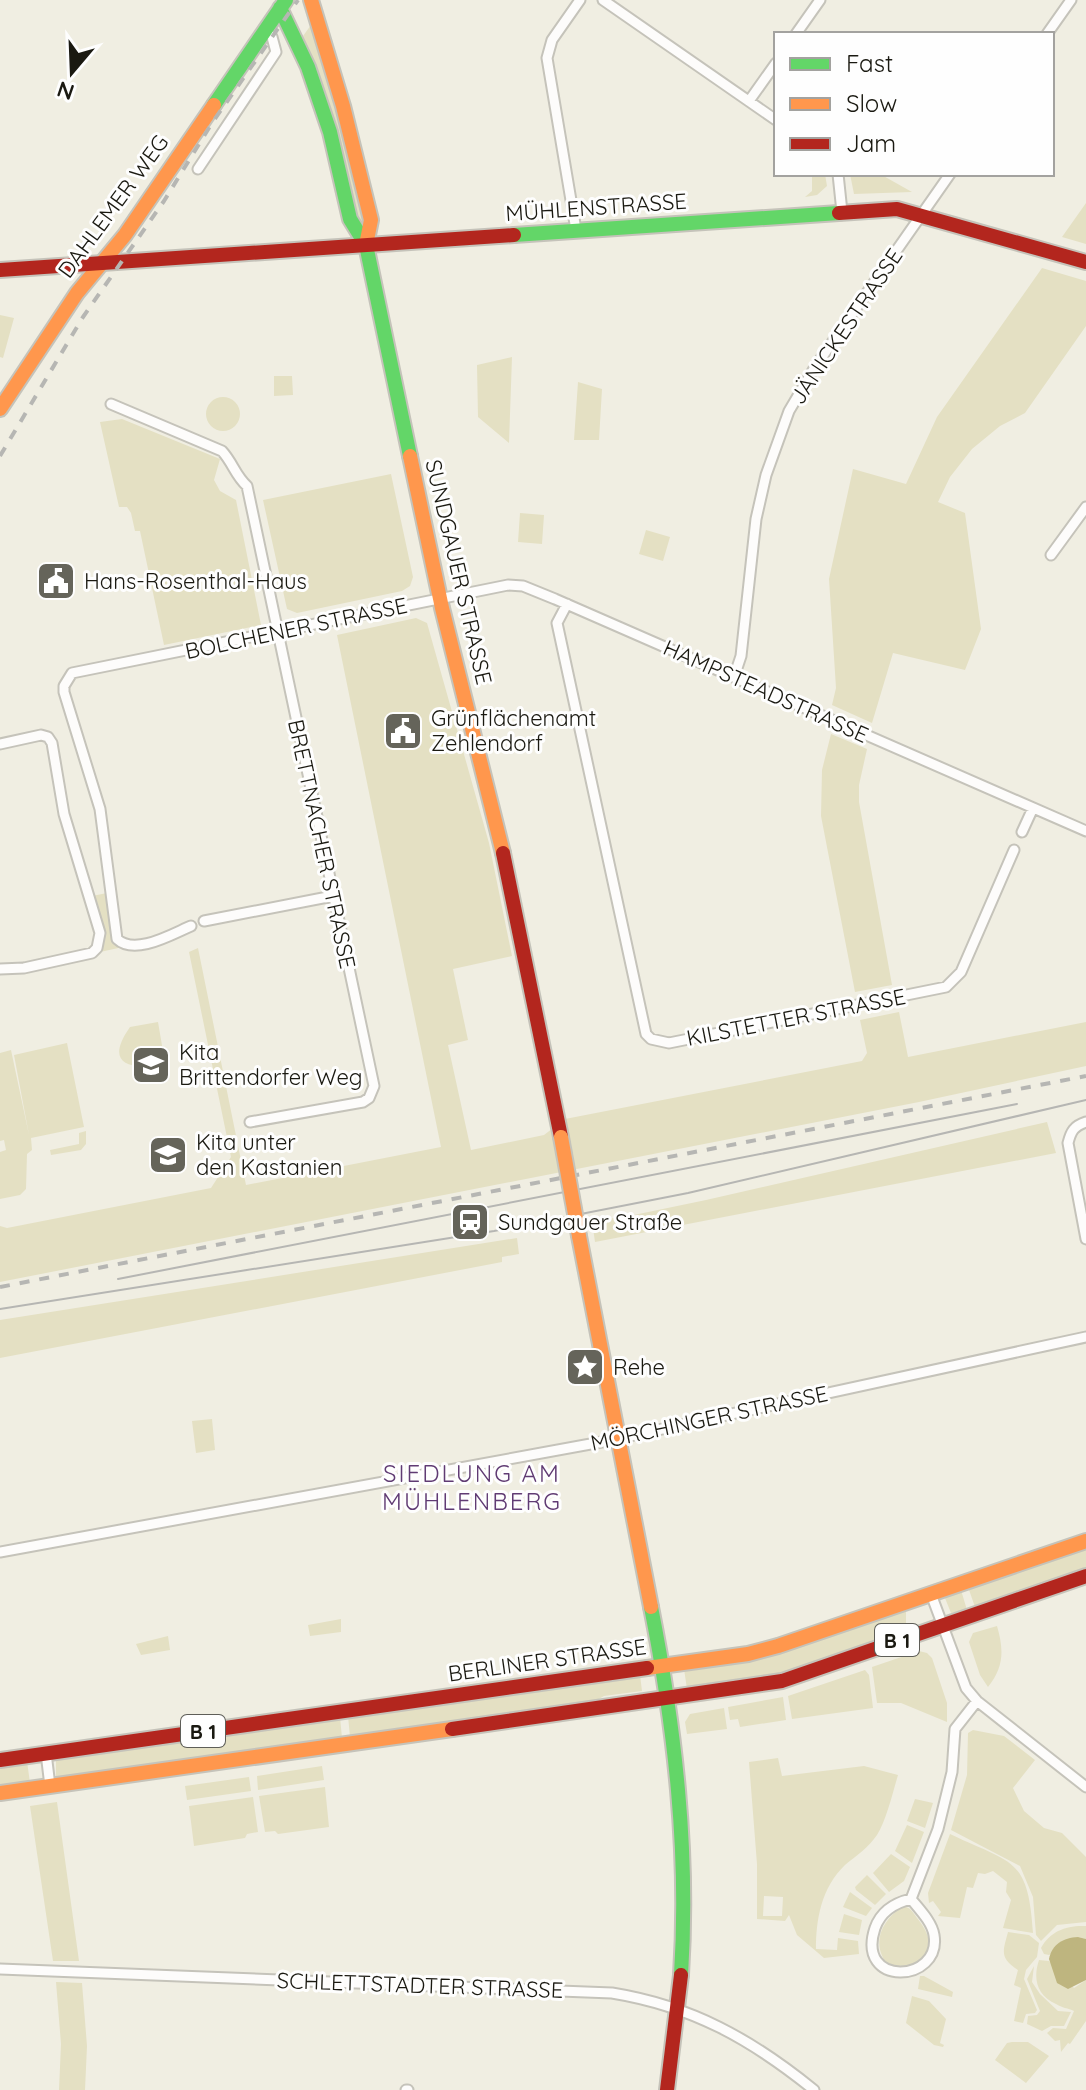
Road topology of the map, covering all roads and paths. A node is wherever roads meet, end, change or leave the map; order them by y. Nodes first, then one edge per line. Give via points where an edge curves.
1 (311, 0) edge
2 (580, 0) edge
3 (603, 0) edge
4 (820, 0) edge
5 (1071, 0) edge
6 (283, 4) edge
7 (265, 30) junction
8 (797, 32) edge
9 (1048, 32) edge
10 (774, 66) edge
11 (749, 101) junction
12 (774, 119) edge
13 (198, 169) dead end
14 (838, 176) edge
15 (949, 176) edge
16 (842, 212) junction
17 (922, 214) junction
18 (576, 230) junction
19 (366, 245) junction
20 (1086, 262) edge
21 (102, 263) junction
22 (0, 270) edge
23 (111, 404) dead end
24 (0, 409) edge
25 (1086, 507) edge
26 (1051, 555) dead end
27 (440, 597) junction
28 (567, 604) junction
29 (277, 632) junction
30 (734, 677) junction
31 (0, 744) edge
32 (1033, 808) junction
33 (1086, 831) edge
34 (1022, 832) dead end
35 (1014, 850) dead end
36 (333, 896) junction
37 (204, 921) dead end
38 (191, 926) dead end
39 (0, 969) edge
40 (250, 1122) dead end
41 (1086, 1122) edge
42 (1086, 1239) edge
43 (1086, 1337) edge
44 (619, 1438) junction
45 (1086, 1541) edge
46 (0, 1552) edge
47 (1086, 1576) edge
48 (931, 1594) junction
49 (941, 1625) junction
50 (663, 1666) junction
51 (667, 1699) junction
52 (977, 1701) junction
53 (46, 1753) junction
54 (0, 1760) edge
55 (50, 1786) junction
56 (1086, 1787) edge
57 (0, 1793) edge
58 (911, 1899) junction
59 (0, 1969) edge
60 (679, 2008) junction
61 (667, 2090) edge
62 (814, 2090) edge

1 - 19 street, SUNDGAUER STRASSE via 371,220
2 - 18 street via 552,40 547,58
3 - 11 street
4 - 8 street
5 - 9 street
6 - 7 street, DAHLEMER WEG
6 - 19 street, SUNDGAUER STRASSE via 330,132 350,219
7 - 13 street via 276,52
7 - 21 street, DAHLEMER WEG
10 - 11 street
11 - 12 street
14 - 16 street
15 - 17 street, JÄNICKESTRASSE
16 - 17 street, MÜHLENSTRASSE via 897,209
16 - 18 street, MÜHLENSTRASSE
17 - 20 street, MÜHLENSTRASSE
17 - 30 street, JÄNICKESTRASSE via 800,389 785,420 756,519 741,656
18 - 19 street, MÜHLENSTRASSE
19 - 21 street, MÜHLENSTRASSE
19 - 27 street, SUNDGAUER STRASSE
21 - 22 street, MÜHLENSTRASSE
21 - 24 street, DAHLEMER WEG
23 - 29 street, BRETTNACHER STRASSE via 222,451 230,460 247,486
25 - 26 street
27 - 28 street, HAMPSTEADSTRASSE via 508,585
27 - 29 street, BOLCHENER STRASSE
27 - 44 street, SUNDGAUER STRASSE, bridge via 495,812
28 - 30 street, HAMPSTEADSTRASSE
28 - 35 street, KILSTETTER STRASSE via 557,623 651,1039 669,1043 946,987 961,972
29 - 36 street, BRETTNACHER STRASSE
29 - 38 street, BOLCHENER STRASSE via 72,673 64,686 100,809 117,939 131,946
30 - 32 street, HAMPSTEADSTRASSE
31 - 39 street via 41,735 52,743 64,814 100,933 92,953
32 - 33 street, HAMPSTEADSTRASSE
32 - 34 street
36 - 37 street
36 - 40 street, BRETTNACHER STRASSE via 374,1086 363,1102
41 - 42 street via 1070,1133 1068,1143
43 - 44 street, MÖRCHINGER STRASSE
44 - 46 street, MÖRCHINGER STRASSE
44 - 50 street, SUNDGAUER STRASSE
45 - 48 street, BERLINER STRASSE / B 1
47 - 49 street, B 1
48 - 49 street
48 - 50 street, BERLINER STRASSE / B 1 via 764,1650
49 - 51 street, B 1 via 782,1681
49 - 52 street via 966,1688
50 - 51 street, SUNDGAUER STRASSE
50 - 53 street, BERLINER STRASSE / B 1
51 - 55 street, B 1
51 - 60 street, SUNDGAUER STRASSE via 684,1867
52 - 56 street
52 - 58 street via 955,1729 952,1772 938,1829
53 - 54 street, BERLINER STRASSE / B 1
53 - 55 street
55 - 57 street, B 1
58 - 58 street via 888,1908 873,1934 875,1956 896,1974 917,1967 933,1948 932,1930
59 - 60 street, SCHLETTSTADTER STRASSE via 588,1991
60 - 61 street, SUNDGAUER STRASSE
60 - 62 street, SCHLETTSTADTER STRASSE via 754,2046

